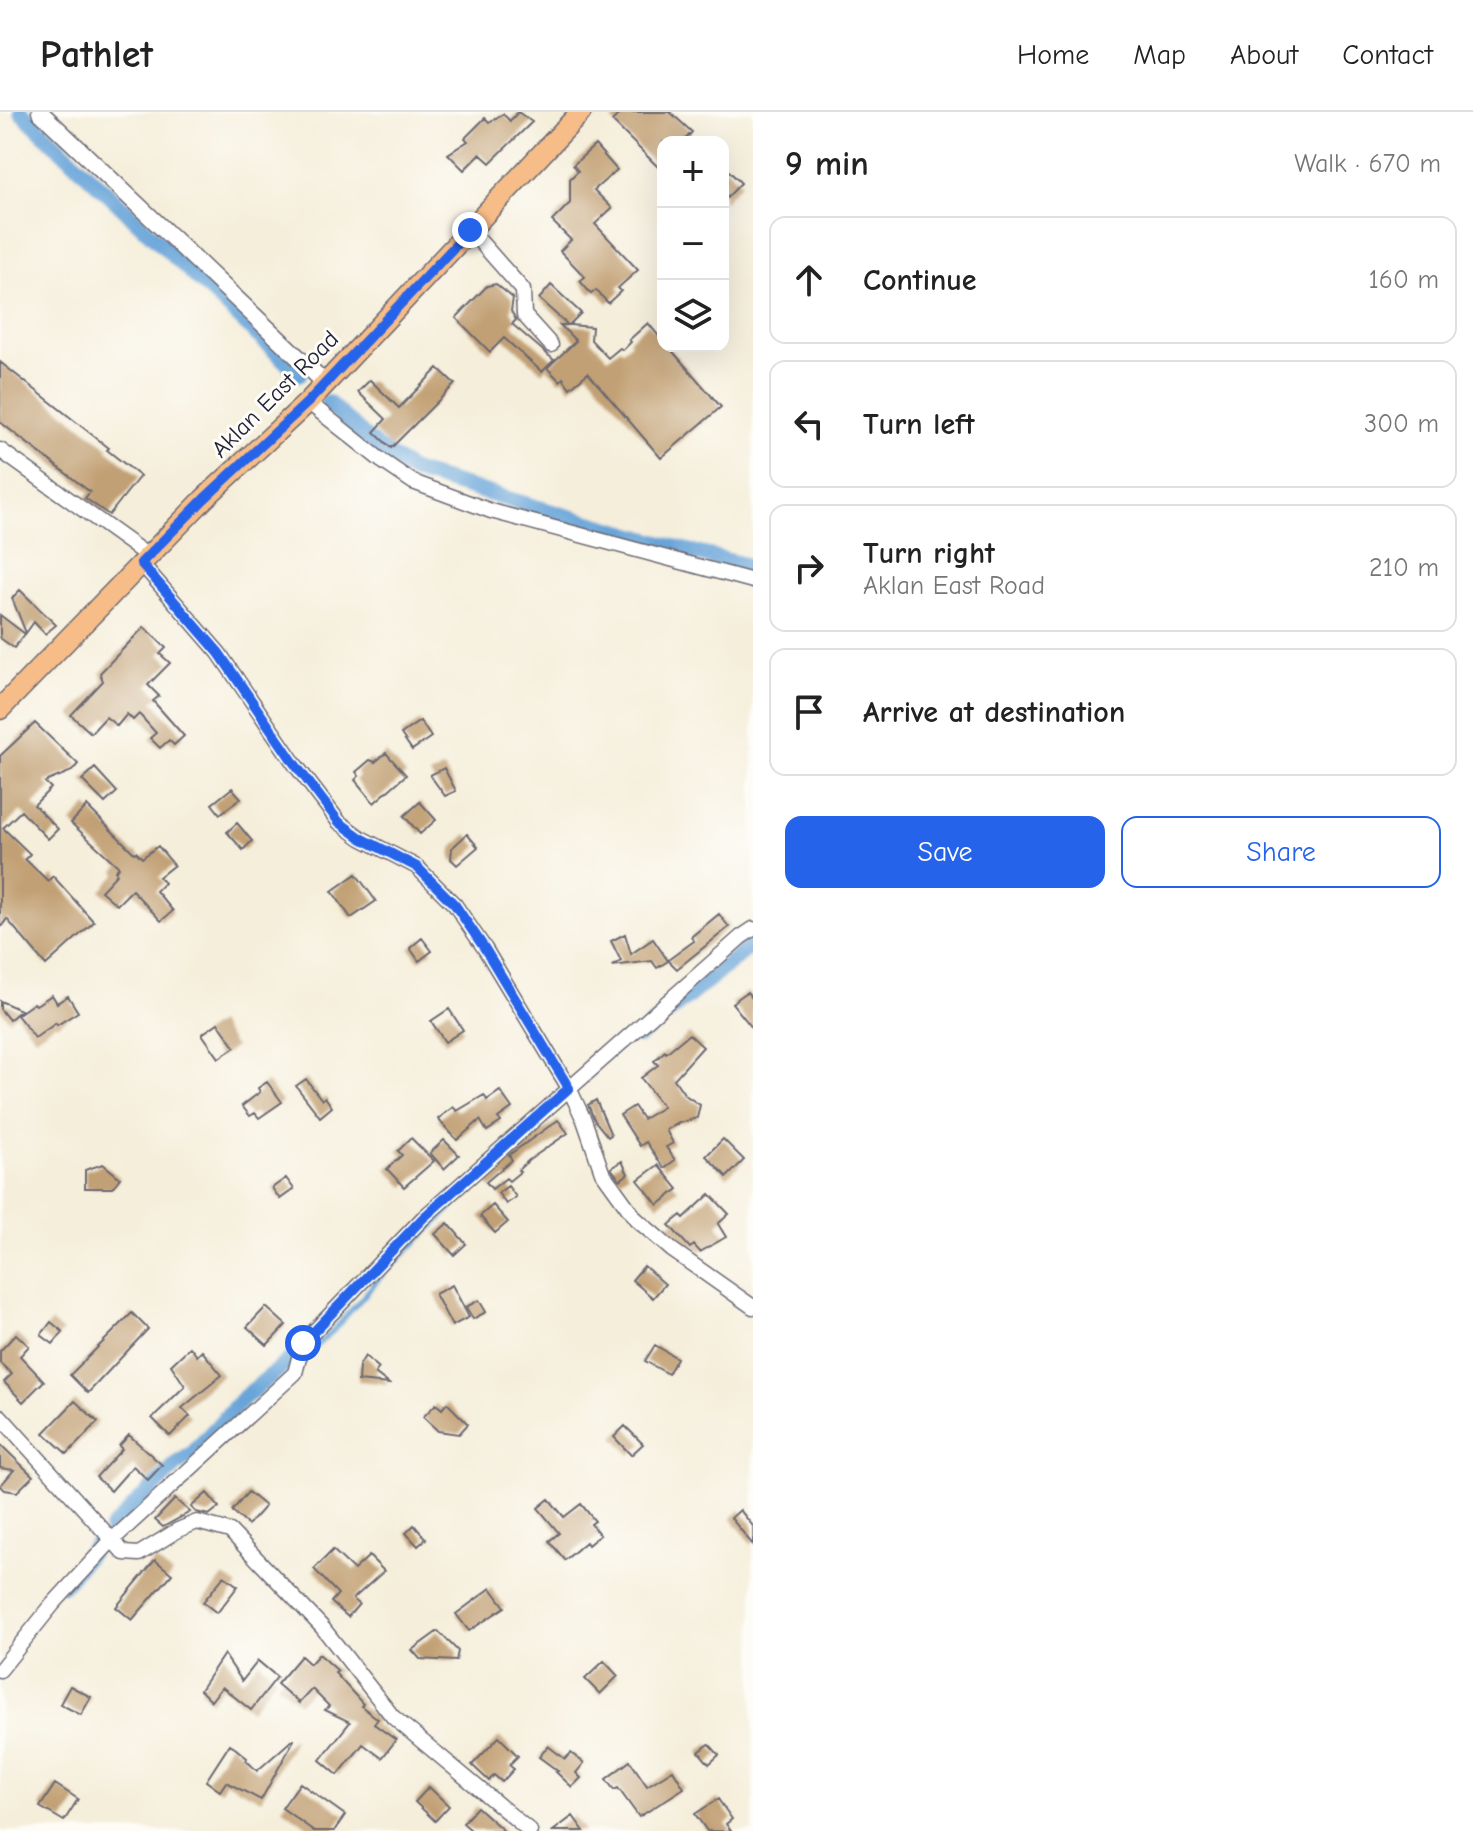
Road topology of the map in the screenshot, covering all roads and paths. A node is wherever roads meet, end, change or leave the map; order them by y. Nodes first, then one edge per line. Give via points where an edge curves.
1 (40, 112) edge
2 (581, 112) edge
3 (470, 230) junction
4 (551, 345) dead end
5 (325, 383) junction
6 (308, 402) junction
7 (0, 450) edge
8 (145, 560) junction
9 (753, 581) edge
10 (0, 709) edge
11 (753, 929) edge
12 (569, 1088) junction
13 (753, 1307) edge
14 (0, 1416) edge
15 (111, 1541) junction
16 (0, 1670) edge
17 (530, 1831) edge

1 - 5 street
2 - 3 main road, Aklan East Road
3 - 4 street via 523,290 524,315
3 - 5 main road, Aklan East Road
5 - 6 main road, Aklan East Road
6 - 8 main road, Aklan East Road
6 - 9 street via 413,482 491,511
7 - 8 street
8 - 10 main road, Aklan East Road
8 - 12 street via 219,653 339,822 417,867 455,905
11 - 12 street
12 - 13 street via 602,1172 636,1219
12 - 15 street via 423,1218 303,1343 295,1373
14 - 15 street
15 - 16 street
15 - 17 street via 124,1553 139,1554 197,1522 230,1531 322,1627 393,1717

